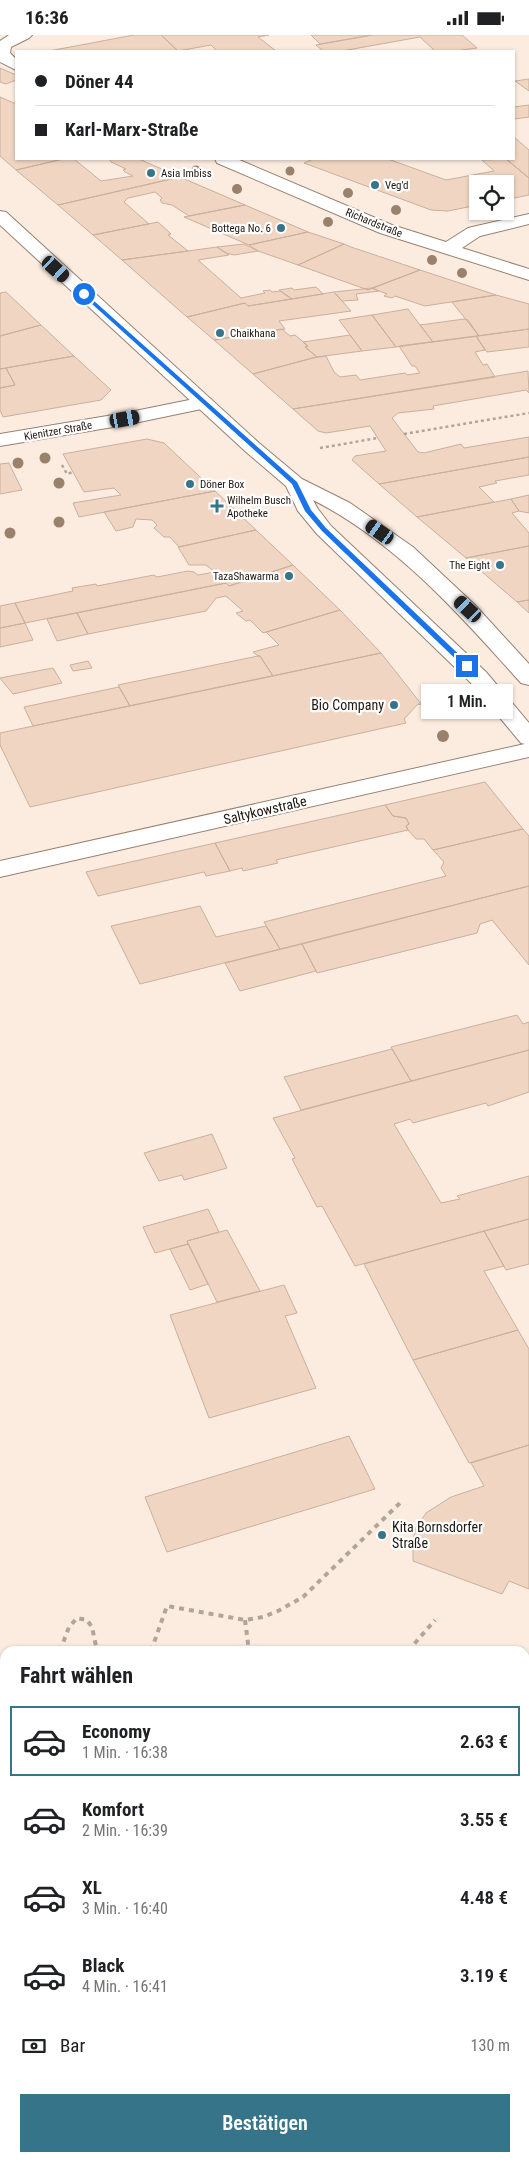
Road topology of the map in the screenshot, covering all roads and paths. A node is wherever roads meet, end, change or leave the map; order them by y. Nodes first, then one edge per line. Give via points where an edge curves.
1 (24, 35) edge
2 (15, 64) edge
3 (225, 160) edge
4 (0, 216) edge
5 (529, 219) edge
6 (448, 249) junction
7 (529, 275) edge
8 (204, 403) junction
9 (529, 413) edge
10 (404, 434) dead end
11 (378, 438) dead end
12 (0, 441) edge
13 (320, 448) dead end
14 (295, 483) junction
15 (529, 678) edge
16 (529, 738) edge
17 (529, 749) edge
18 (0, 869) edge
19 (402, 1501) dead end
20 (245, 1620) junction
21 (435, 1620) dead end
22 (62, 1646) edge
23 (96, 1646) edge
24 (153, 1646) edge
25 (248, 1646) edge
26 (412, 1646) edge

1 - 2 main road via 2,48 2,54
3 - 6 main road, Richardstraße via 386,229
4 - 8 main road
5 - 6 main road via 474,232
6 - 7 main road, Richardstraße
8 - 12 main road, Kienitzer Straße
8 - 14 main road
9 - 10 path
11 - 13 path
14 - 15 main road via 343,507 405,552 468,609
14 - 16 main road via 308,511 324,530 478,677
17 - 18 main road, Saltykowstraße
19 - 20 path via 303,1597 263,1617
20 - 24 path via 167,1606
20 - 25 path
21 - 26 path
22 - 23 path via 69,1627 77,1618 87,1620 92,1627

